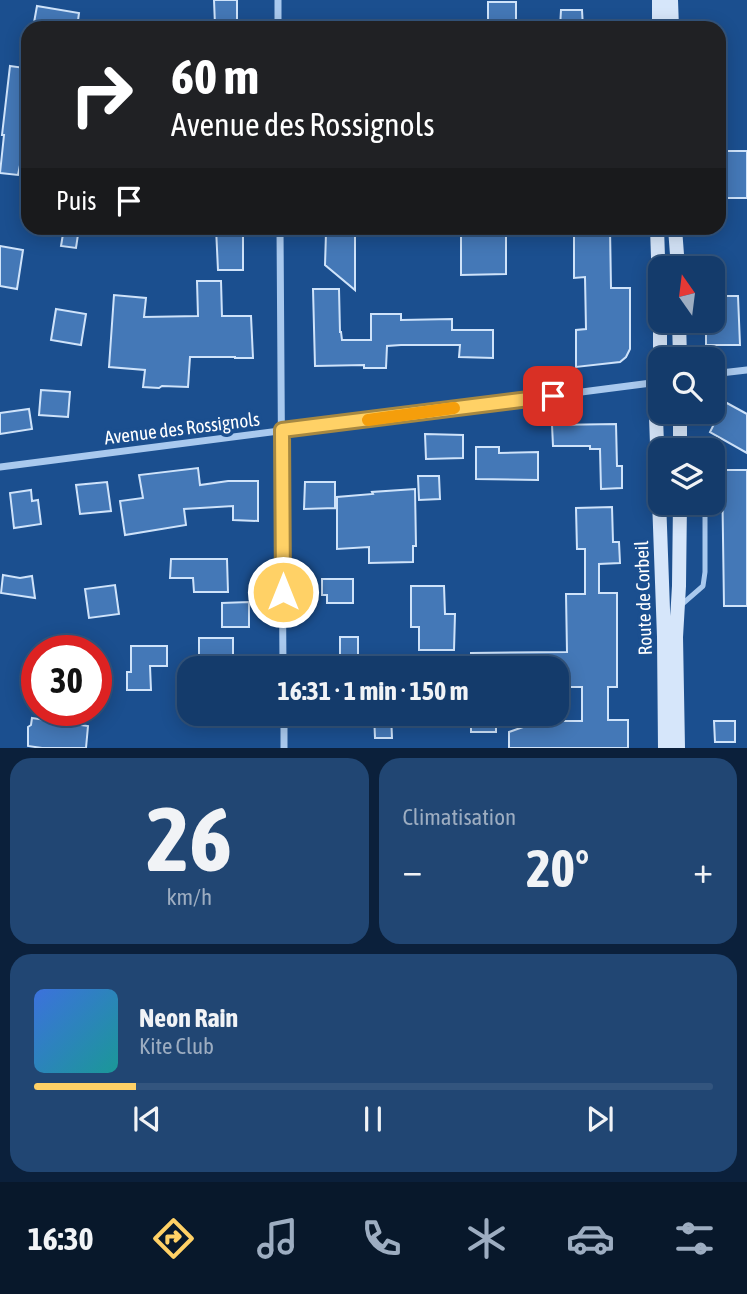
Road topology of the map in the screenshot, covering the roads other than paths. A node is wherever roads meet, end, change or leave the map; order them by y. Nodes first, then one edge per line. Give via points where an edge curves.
1 (278, 0) edge
2 (659, 0) edge
3 (671, 0) edge
4 (278, 21) edge
5 (659, 21) edge
6 (672, 21) edge
7 (280, 235) edge
8 (657, 235) edge
9 (676, 235) edge
10 (658, 256) edge
11 (677, 256) edge
12 (747, 370) edge
13 (725, 373) edge
14 (648, 383) edge
15 (656, 424) edge
16 (282, 430) junction
17 (0, 467) edge
18 (680, 515) edge
19 (705, 515) edge
20 (678, 608) junction
21 (284, 656) edge
22 (284, 726) edge
23 (284, 748) edge
24 (665, 748) edge
25 (678, 748) edge

1 - 4 street
2 - 5 main road
3 - 6 main road
7 - 16 street
8 - 10 main road
9 - 11 main road
12 - 13 street
14 - 16 street, Avenue des Rossignols
15 - 24 main road, Route de Corbeil
16 - 17 street, Avenue des Rossignols
16 - 21 street
18 - 20 main road, Route de Corbeil
19 - 20 lane via 703,586
20 - 25 main road, Route de Corbeil
22 - 23 street

